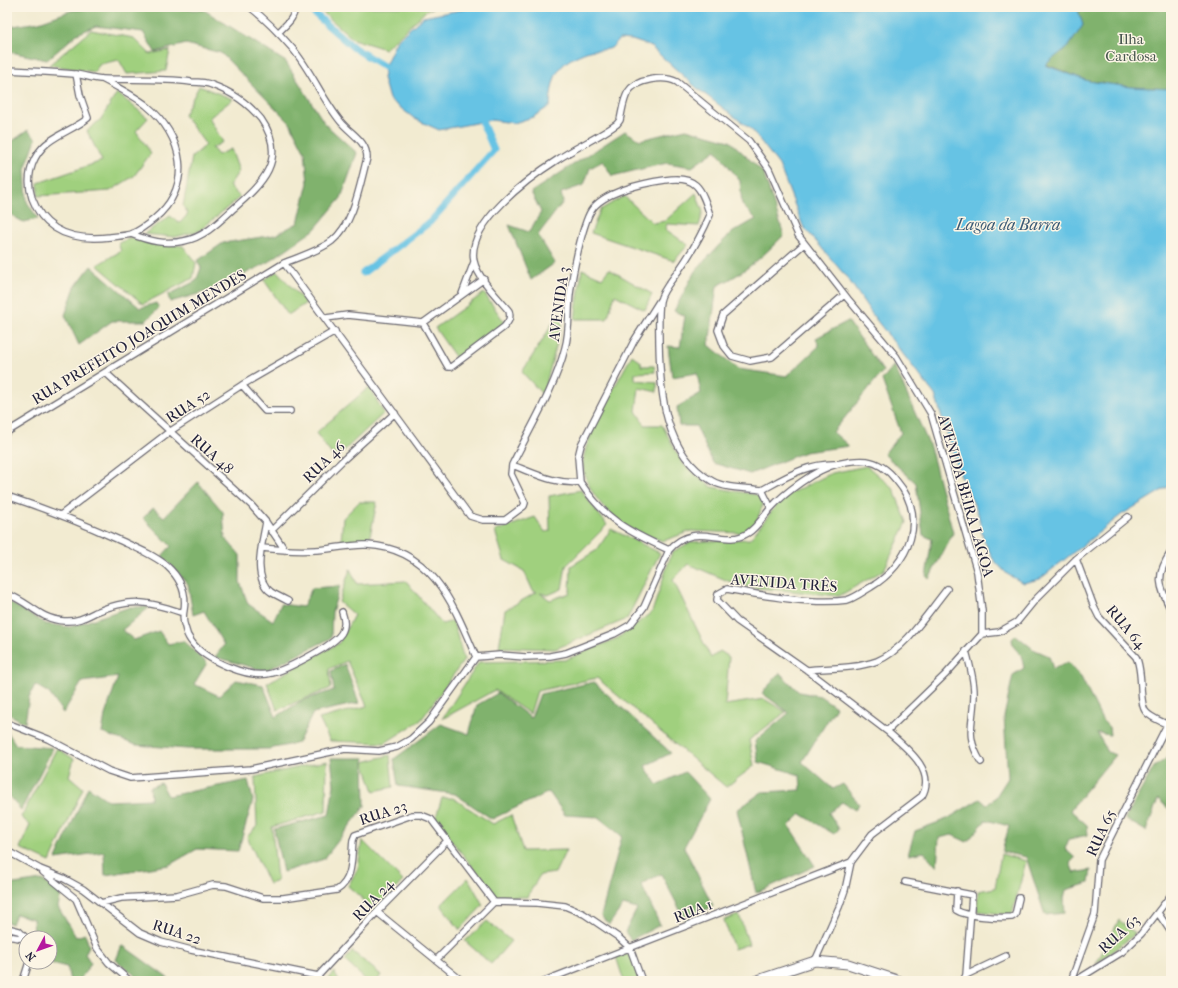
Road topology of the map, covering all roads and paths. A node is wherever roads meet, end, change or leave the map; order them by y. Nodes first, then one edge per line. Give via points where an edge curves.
1 (250, 7) edge
2 (294, 7) edge
3 (278, 33) junction
4 (7, 70) edge
5 (76, 74) junction
6 (102, 79) junction
7 (132, 234) junction
8 (804, 244) junction
9 (474, 262) junction
10 (284, 263) junction
11 (484, 280) junction
12 (462, 295) junction
13 (844, 295) junction
14 (660, 300) junction
15 (326, 318) junction
16 (423, 323) junction
17 (335, 331) junction
18 (106, 373) junction
19 (242, 385) junction
20 (290, 411) dead end
21 (396, 412) junction
22 (7, 432) edge
23 (170, 432) junction
24 (836, 464) junction
25 (512, 465) junction
26 (580, 482) junction
27 (762, 490) junction
28 (7, 496) edge
29 (771, 508) junction
30 (62, 514) junction
31 (1128, 517) dead end
32 (266, 522) junction
33 (271, 531) junction
34 (262, 548) junction
35 (285, 550) junction
36 (669, 550) junction
37 (1171, 552) edge
38 (1076, 559) junction
39 (947, 588) dead end
40 (7, 594) edge
41 (288, 601) dead end
42 (1171, 610) edge
43 (183, 611) junction
44 (342, 612) dead end
45 (982, 634) junction
46 (966, 651) junction
47 (476, 657) junction
48 (807, 670) junction
49 (1171, 717) edge
50 (7, 723) edge
51 (1168, 724) junction
52 (887, 731) junction
53 (981, 762) dead end
54 (447, 841) junction
55 (7, 851) edge
56 (850, 862) junction
57 (40, 869) junction
58 (905, 882) dead end
59 (957, 891) junction
60 (1171, 895) edge
61 (1019, 898) dead end
62 (101, 902) junction
63 (494, 902) junction
64 (377, 912) junction
65 (1158, 913) junction
66 (972, 915) junction
67 (7, 928) edge
68 (18, 931) edge
69 (1171, 932) edge
70 (7, 936) edge
71 (18, 937) edge
72 (630, 948) junction
73 (1006, 956) dead end
74 (436, 960) junction
75 (815, 961) junction
76 (26, 970) edge
77 (966, 975) junction
78 (319, 978) edge
79 (23, 981) edge
80 (130, 981) edge
81 (462, 981) edge
82 (544, 981) edge
83 (642, 981) edge
84 (755, 981) edge
85 (900, 981) edge
86 (963, 981) edge
87 (1070, 981) edge
88 (1075, 981) edge

1 - 3 street
2 - 3 street via 292,19
3 - 10 street, RUA PREFEITO JOAQUIM MENDES via 300,58 334,112 363,143 367,151 348,221 341,232 332,242
4 - 5 street
5 - 6 street
5 - 7 street via 88,118 43,146 30,167 29,191 35,207 44,219 68,234 87,239
6 - 7 street via 146,105 161,120 174,140 178,152 181,169 177,191 171,202 162,213
6 - 7 street via 148,78 211,84 245,102 268,129 274,145 272,158 261,181 247,197 201,236 165,244 147,241
8 - 9 street, AVENIDA BEIRA LAGOA via 758,151 677,82 666,78 644,82 632,88 626,95 617,124 556,160 494,211 476,241 473,251
8 - 13 street, AVENIDA BEIRA LAGOA
8 - 13 street via 724,315 718,330 724,346 732,356 750,361 772,357
9 - 11 street
9 - 12 street
10 - 15 street
10 - 18 street, RUA PREFEITO JOAQUIM MENDES
11 - 12 street
11 - 16 street via 508,311 509,322 465,358 448,367
12 - 16 street
13 - 45 street, AVENIDA BEIRA LAGOA via 896,356 931,414 978,572
14 - 25 street, AVENIDA 3 via 699,238 710,215 698,187 688,179 649,182 616,193 591,210 585,224 570,293 566,348 556,375
14 - 26 street via 634,341 581,445 578,456
14 - 27 street via 660,377 666,418 671,432 685,458 713,481
15 - 16 street via 348,315
15 - 17 street
17 - 19 street, RUA 52
17 - 21 street
18 - 22 street, RUA PREFEITO JOAQUIM MENDES
18 - 23 street, RUA 48
19 - 20 street via 265,411
19 - 23 street, RUA 52
21 - 25 street via 470,516 483,520 505,520 524,506 524,499 511,474
21 - 33 street, RUA 46
23 - 30 street, RUA 52
23 - 32 street, RUA 48 via 251,505
24 - 27 street via 818,464 800,470
24 - 29 street via 800,482
24 - 48 street, AVENIDA TRÊS via 867,461 886,469 908,497 913,526 910,541 904,556 892,571 849,600 820,601 727,589 718,594 717,600 737,621
25 - 26 street via 551,480
26 - 36 street via 600,508 614,521 635,535
27 - 29 street
28 - 30 street
29 - 36 street via 758,525 742,536 691,535 675,543
30 - 43 street via 138,549 167,566 183,587
31 - 38 street
32 - 33 street, RUA 48
32 - 34 street
33 - 35 street, RUA 48
34 - 35 street
34 - 41 street via 260,570 263,584
35 - 47 street via 367,545 393,549 418,562 442,587 457,612
36 - 47 street via 644,607 630,624 614,634 550,656
37 - 42 street via 1163,564 1159,578
38 - 45 street via 1017,622 1003,630
38 - 51 street, RUA 64 via 1099,617 1136,657 1140,665 1144,708 1150,715
39 - 48 street via 913,631 891,653 877,661 853,667
40 - 43 street via 24,602 38,614 66,622 76,621 129,602 151,603
43 - 44 street via 184,626 191,641 206,655 227,666 258,675 272,674 336,639 344,630 346,622
45 - 46 street
46 - 52 street
46 - 53 street via 974,687 972,742
47 - 50 street via 429,722 411,739 397,747 379,751 345,749 251,769 130,778 109,772 48,739
48 - 52 street, AVENIDA TRÊS
49 - 51 street, RUA 65
51 - 87 street, RUA 65 via 1099,860 1095,914
52 - 56 street via 912,754 924,771 926,790 922,796 872,834
54 - 62 street, RUA 23 via 431,819 412,815 355,835 350,873 343,886 337,890 283,898 263,898 226,886 213,885 173,896 121,898
54 - 63 street, RUA 23
54 - 64 street, RUA 24
55 - 57 street
56 - 72 street, RUA 1
56 - 75 street via 839,907
57 - 62 street, RUA 22 via 83,888
57 - 80 street via 76,899 97,948 109,963
58 - 59 street
59 - 66 street via 972,895
59 - 66 street via 956,910
60 - 65 street, RUA 63
61 - 66 street via 1015,915 1012,917
62 - 78 street, RUA 22 via 140,933 160,942
63 - 72 street via 565,906 584,914
63 - 74 street
64 - 74 street
64 - 78 street, RUA 24
65 - 69 street
65 - 88 street, RUA 63 via 1122,952
66 - 77 street
67 - 68 street
70 - 71 street
72 - 82 street, RUA 1
72 - 83 street
73 - 77 street
74 - 81 street
75 - 84 main road
75 - 85 main road via 848,964
76 - 79 street
77 - 86 street

